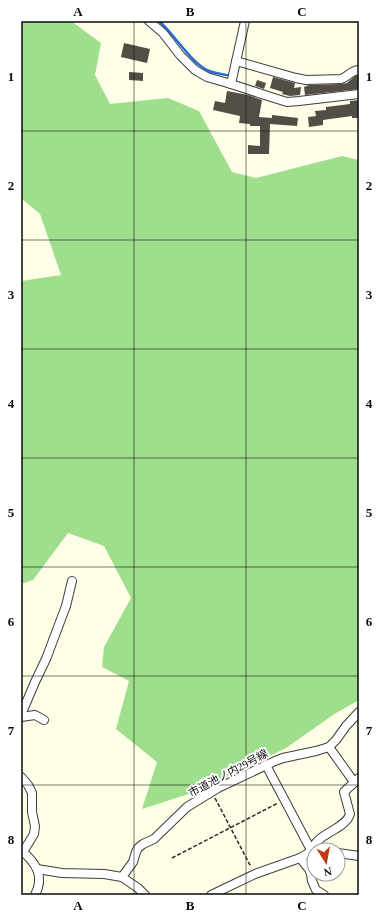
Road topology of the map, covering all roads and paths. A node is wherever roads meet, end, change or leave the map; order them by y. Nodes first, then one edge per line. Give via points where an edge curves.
1 (149, 21) edge
2 (245, 21) edge
3 (236, 61) junction
4 (359, 70) edge
5 (232, 84) junction
6 (359, 94) edge
7 (72, 581) dead end
8 (359, 712) edge
9 (21, 716) edge
10 (44, 720) dead end
11 (329, 747) junction
12 (266, 765) junction
13 (21, 777) edge
14 (356, 780) edge
15 (211, 792) junction
16 (285, 800) junction
17 (230, 828) junction
18 (308, 842) edge
19 (317, 842) edge
20 (22, 851) edge
21 (346, 854) edge
22 (306, 855) edge
23 (359, 856) edge
24 (172, 858) dead end
25 (300, 858) junction
26 (37, 869) junction
27 (255, 874) junction
28 (122, 877) junction
29 (35, 895) edge
30 (145, 895) edge
31 (211, 895) edge
32 (324, 895) edge

1 - 5 street via 164,34 195,70 207,77
2 - 3 street
3 - 4 street via 306,80 341,79 354,70
3 - 5 street
5 - 6 street via 287,102
7 - 9 street via 66,606 46,659
8 - 11 street
9 - 10 street via 36,715
11 - 12 street, 市道池ノ内29号線 via 282,758
11 - 14 street
12 - 15 street, 市道池ノ内29号線
12 - 16 street
13 - 20 street via 32,792 35,826 34,834
14 - 19 street via 344,792 350,817
15 - 17 path
15 - 28 street, 市道池ノ内29号線 via 187,807 154,839 138,848 133,862
16 - 17 path
16 - 18 street
17 - 24 path
17 - 27 path
20 - 26 street
21 - 23 street
22 - 25 street
25 - 27 street
25 - 32 street via 309,869 316,890
26 - 28 street
26 - 29 street via 40,877
27 - 31 street
28 - 30 street

